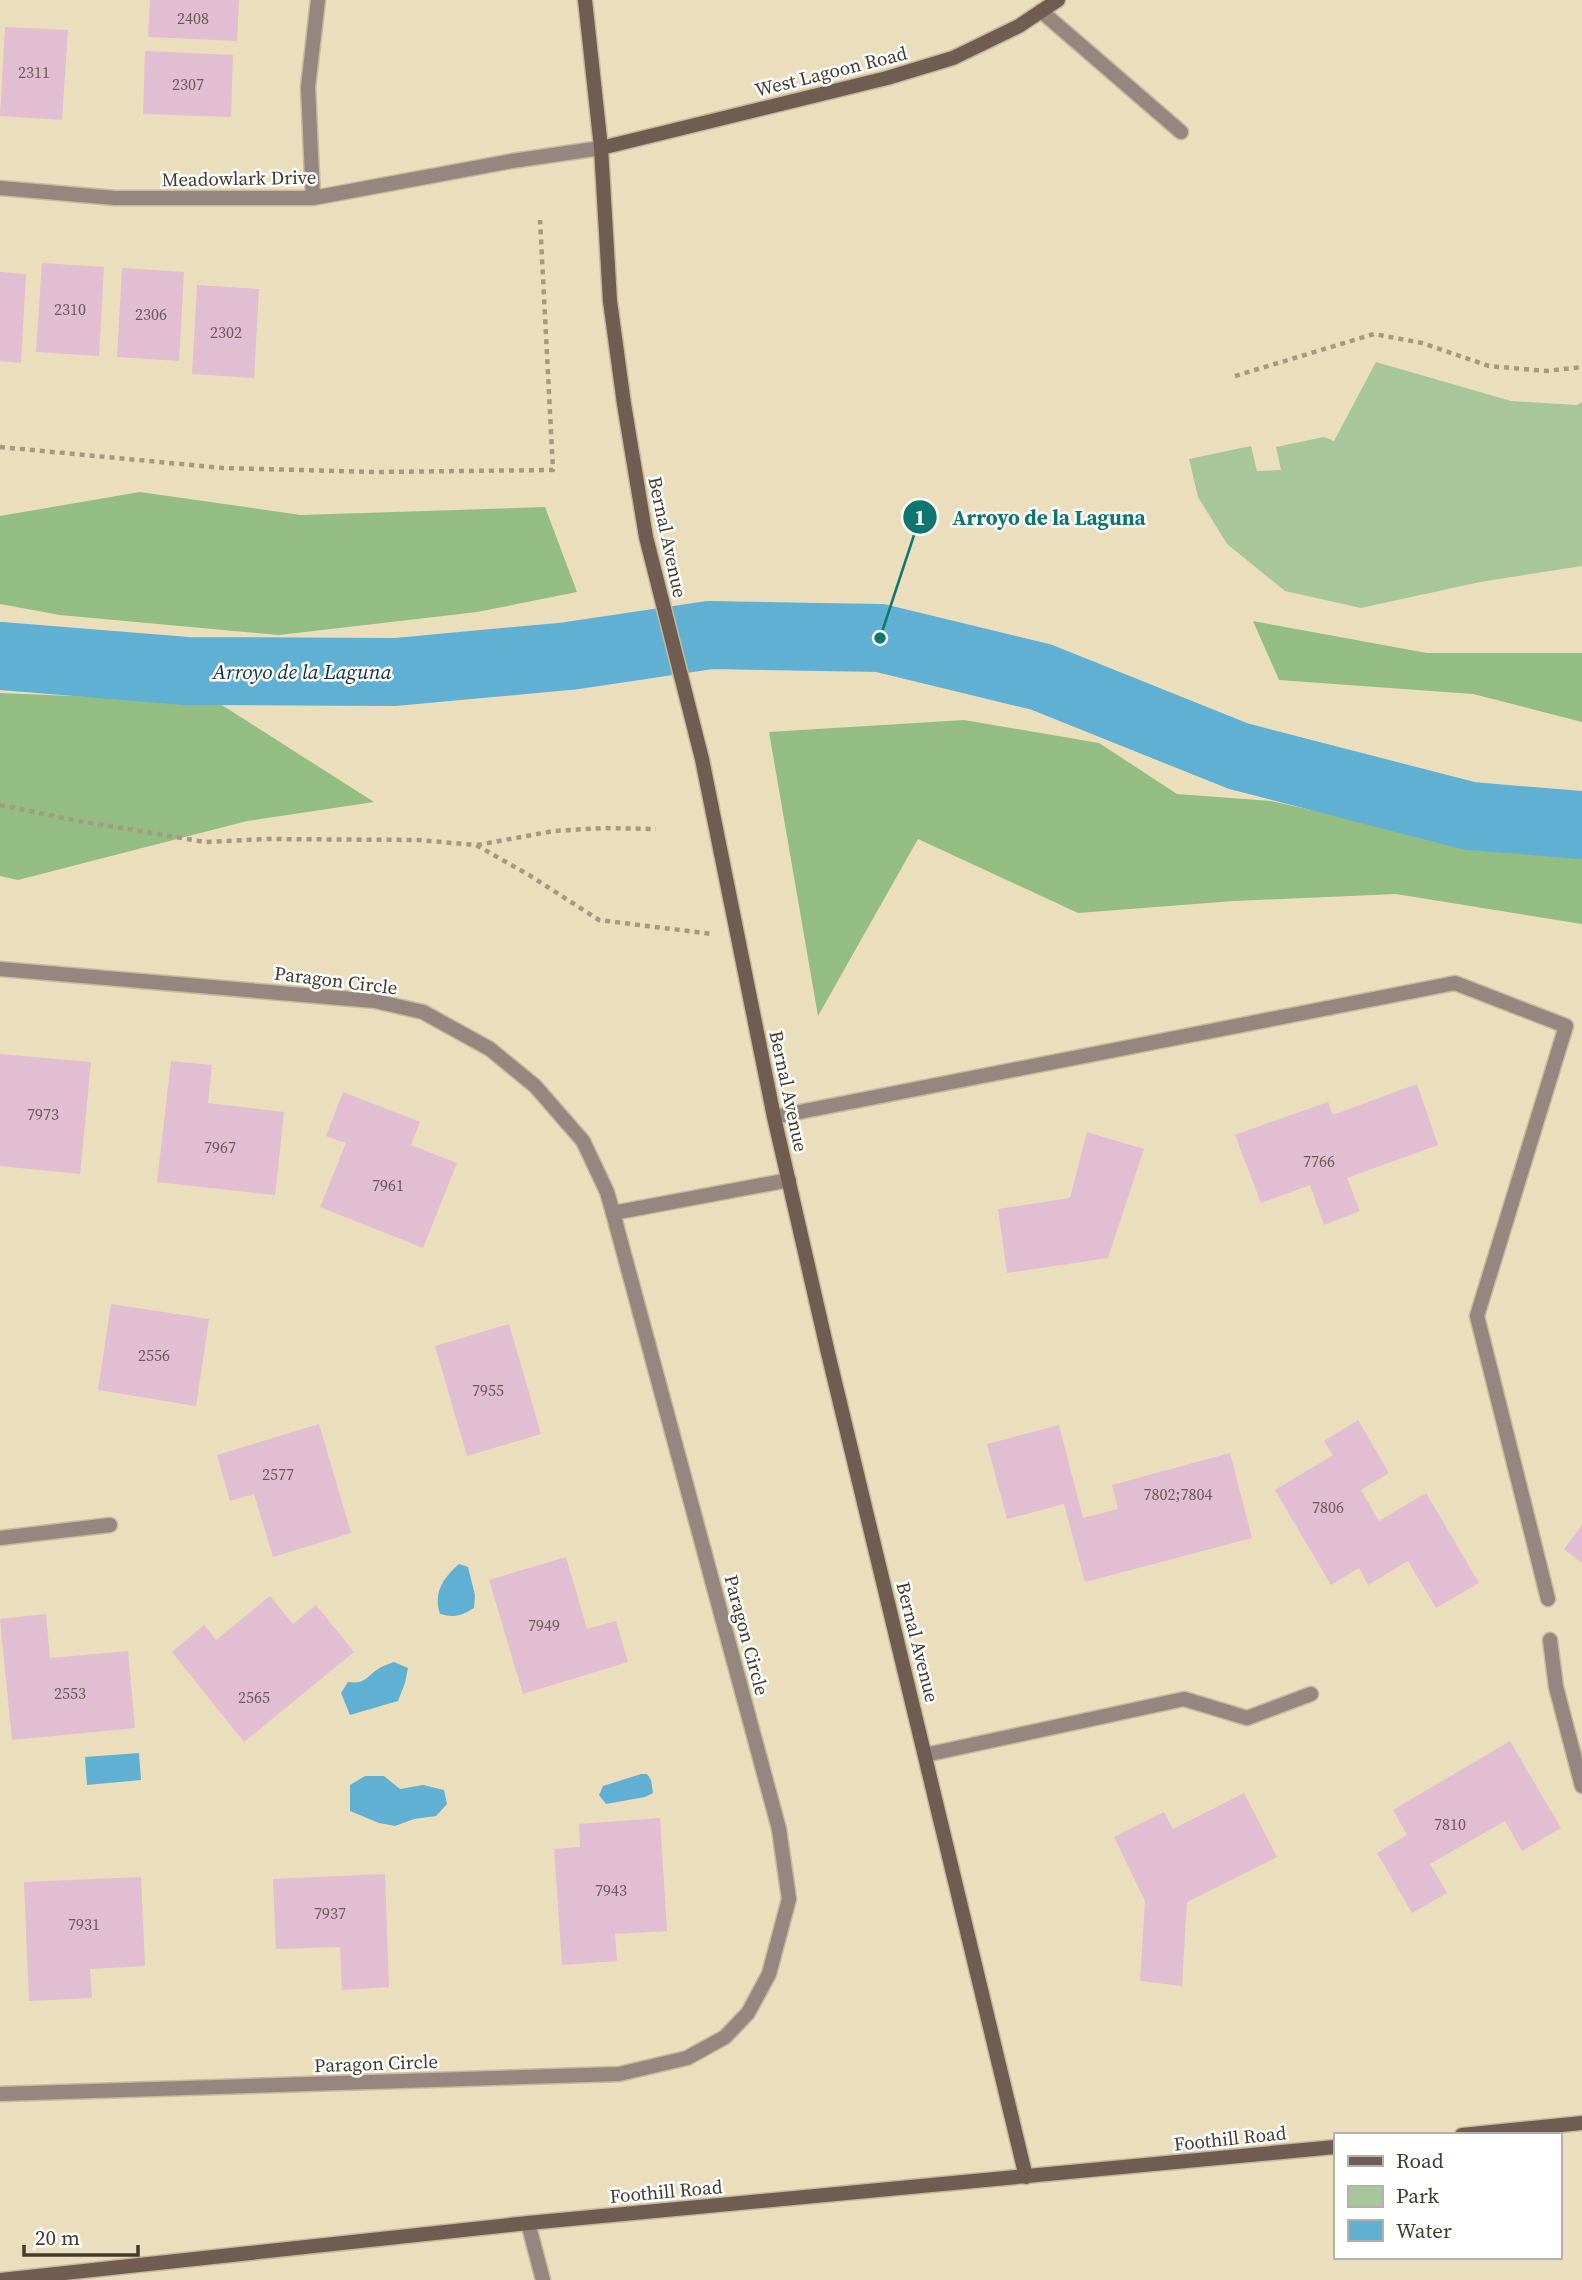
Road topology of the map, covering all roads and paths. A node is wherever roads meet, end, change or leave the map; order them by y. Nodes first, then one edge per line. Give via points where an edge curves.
1 (317, 0) edge
2 (585, 0) edge
3 (1058, 0) edge
4 (1041, 11) junction
5 (1181, 132) dead end
6 (601, 148) junction
7 (0, 188) edge
8 (313, 198) junction
9 (540, 220) dead end
10 (1582, 367) edge
11 (1235, 376) dead end
12 (0, 447) edge
13 (0, 805) edge
14 (656, 829) dead end
15 (477, 845) junction
16 (737, 938) junction
17 (0, 969) edge
18 (774, 1118) junction
19 (789, 1180) junction
20 (613, 1213) junction
21 (110, 1525) dead end
22 (0, 1538) edge
23 (1548, 1599) dead end
24 (1550, 1640) dead end
25 (1311, 1694) dead end
26 (926, 1755) junction
27 (1582, 1786) edge
28 (0, 2094) edge
29 (1582, 2123) edge
30 (1481, 2133) edge
31 (1334, 2147) edge
32 (1026, 2177) junction
33 (528, 2223) junction
34 (0, 2280) edge
35 (543, 2280) edge

1 - 8 street via 308,87
2 - 6 main road, Bernal Avenue
3 - 4 main road, West Lagoon Road
4 - 5 street
4 - 6 main road, West Lagoon Road via 953,58
6 - 8 street, Meadowlark Drive
6 - 16 main road, Bernal Avenue via 610,301 646,537 702,759
7 - 8 street, Meadowlark Drive via 115,198
9 - 12 path via 553,470 223,468
10 - 11 path via 1546,371 1489,366 1422,343 1374,334
13 - 15 path via 205,842 418,840
14 - 15 path via 554,831
15 - 16 path via 599,920
16 - 18 main road, Bernal Avenue
17 - 20 street, Paragon Circle via 375,1001 424,1012 490,1049 535,1086 583,1141
18 - 19 main road, Bernal Avenue
18 - 23 street via 1455,983 1566,1026 1477,1316
19 - 20 street
19 - 26 main road, Bernal Avenue
20 - 28 street, Paragon Circle via 779,1829 789,1899 769,1974 748,2013 725,2037 687,2058 619,2074
21 - 22 street
24 - 27 street via 1556,1687
25 - 26 street via 1247,1718 1184,1699
26 - 32 main road, Bernal Avenue
29 - 30 main road
31 - 32 main road, Foothill Road
32 - 33 main road, Foothill Road
33 - 34 main road, Foothill Road
33 - 35 street

